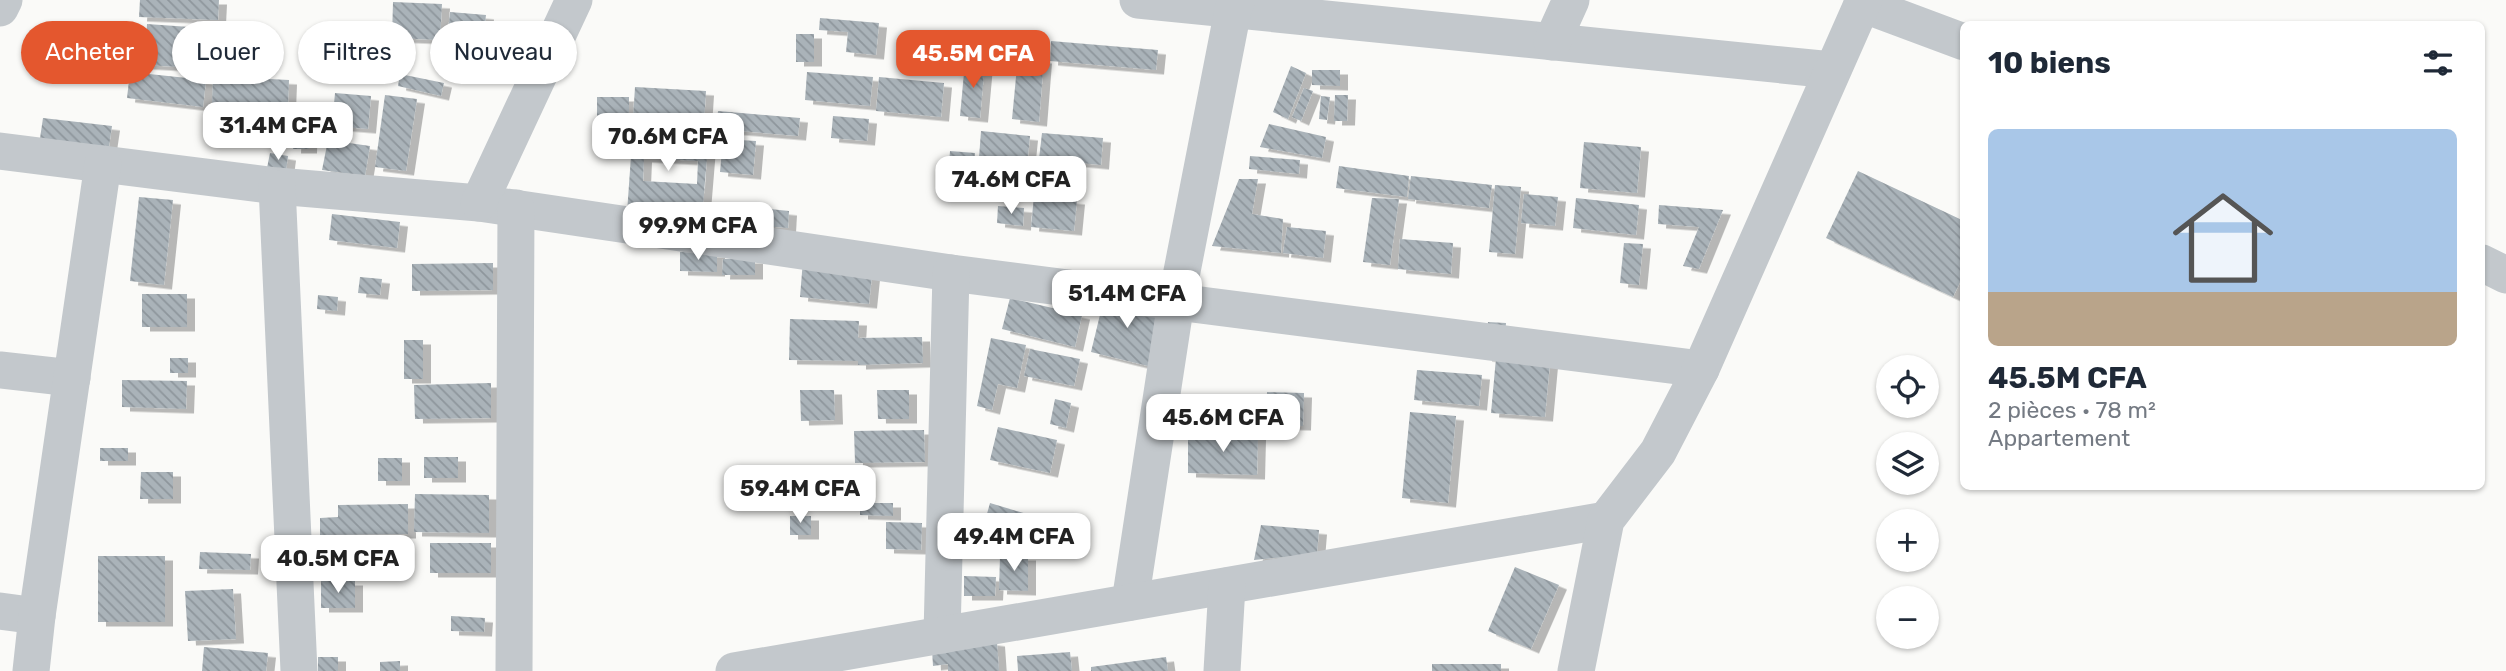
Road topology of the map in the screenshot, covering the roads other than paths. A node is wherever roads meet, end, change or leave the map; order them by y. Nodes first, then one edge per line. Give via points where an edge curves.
1 (4, 0) edge
2 (574, 0) edge
3 (1138, 0) edge
4 (1571, 0) edge
5 (1863, 2) edge
6 (1235, 5) edge
7 (0, 8) edge
8 (1960, 40) edge
9 (1552, 42) junction
10 (1832, 71) junction
11 (0, 151) edge
12 (103, 164) junction
13 (277, 186) junction
14 (479, 203) junction
15 (516, 208) junction
16 (2485, 264) edge
17 (951, 273) junction
18 (2506, 275) edge
19 (1176, 302) junction
20 (1701, 369) junction
21 (0, 370) edge
22 (72, 377) junction
23 (1606, 520) junction
24 (1227, 586) junction
25 (1130, 602) junction
26 (0, 611) edge
27 (37, 616) junction
28 (942, 635) junction
29 (32, 671) edge
30 (299, 671) edge
31 (514, 671) edge
32 (734, 671) edge
33 (1222, 671) edge
34 (1576, 671) edge

1 - 7 street
2 - 14 street
3 - 6 street
4 - 9 street
5 - 8 street
5 - 10 street
6 - 9 street
6 - 19 street
9 - 10 street
10 - 20 street
11 - 12 street
12 - 13 street
12 - 22 street
13 - 14 street
13 - 30 street
14 - 15 street
15 - 17 street
15 - 31 street
16 - 18 street
17 - 19 street
17 - 28 street
19 - 20 street
19 - 25 street
20 - 23 street via 1658,452
21 - 22 street
22 - 27 street
23 - 24 street
23 - 34 street
24 - 25 street
24 - 33 street
25 - 28 street
26 - 27 street
27 - 29 street
28 - 32 street

